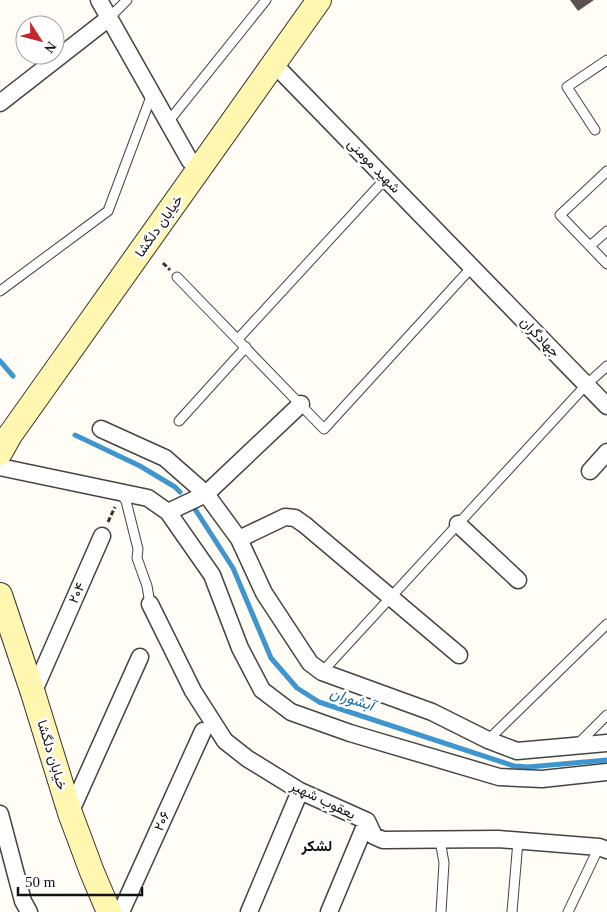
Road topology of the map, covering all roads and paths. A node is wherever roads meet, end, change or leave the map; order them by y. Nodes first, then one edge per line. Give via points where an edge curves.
1 (99, 0) edge
2 (127, 0) edge
3 (266, 0) edge
4 (303, 0) edge
5 (319, 0) edge
6 (109, 18) junction
7 (607, 60) edge
8 (274, 64) junction
9 (152, 94) junction
10 (0, 102) edge
11 (168, 122) junction
12 (595, 130) dead end
13 (190, 162) junction
14 (607, 171) edge
15 (386, 178) junction
16 (607, 231) edge
17 (590, 246) junction
18 (607, 264) edge
19 (472, 268) junction
20 (177, 277) dead end
21 (0, 291) edge
22 (238, 339) junction
23 (246, 347) junction
24 (607, 366) edge
25 (586, 385) junction
26 (301, 404) junction
27 (607, 406) edge
28 (179, 420) dead end
29 (102, 429) dead end
30 (0, 431) edge
31 (607, 452) edge
32 (0, 453) edge
33 (0, 467) edge
34 (590, 471) dead end
35 (121, 492) junction
36 (206, 494) junction
37 (168, 512) junction
38 (458, 524) junction
39 (102, 536) joint
40 (239, 539) junction
41 (518, 580) dead end
42 (0, 595) edge
43 (390, 598) junction
44 (150, 604) joint
45 (607, 624) edge
46 (459, 655) dead end
47 (140, 656) dead end
48 (322, 672) junction
49 (33, 693) junction
50 (607, 715) edge
51 (204, 731) dead end
52 (488, 740) junction
53 (607, 743) edge
54 (576, 746) junction
55 (607, 772) edge
56 (300, 791) junction
57 (70, 813) junction
58 (0, 814) edge
59 (367, 821) junction
60 (440, 840) junction
61 (518, 841) junction
62 (603, 848) edge
63 (29, 912) edge
64 (109, 912) edge
65 (121, 912) edge
66 (249, 912) edge
67 (328, 912) edge
68 (441, 912) edge
69 (512, 912) edge
70 (568, 912) edge

1 - 6 street
2 - 6 lane
3 - 11 lane
4 - 13 main road, خیابان دلگشا
5 - 8 main road, خیابان دلگشا
6 - 9 street
6 - 10 street
7 - 12 lane via 567,87
8 - 15 street, شهید مومنی
8 - 32 main road, خیابان دلگشا
9 - 11 street
9 - 21 lane via 108,211
11 - 13 street
13 - 30 main road, خیابان دلگشا
14 - 17 lane via 560,215
15 - 19 street, شهید مومنی
15 - 22 lane
16 - 17 lane
17 - 18 lane
19 - 25 street, جهادگران
19 - 26 lane via 324,429
20 - 22 lane
22 - 23 lane
23 - 26 lane
23 - 28 lane
24 - 25 lane
25 - 27 street, جهادگران
25 - 38 lane
26 - 36 street
29 - 36 street via 164,458
31 - 34 street
33 - 35 street
35 - 37 street via 148,498
35 - 39 path
35 - 44 lane via 126,501
36 - 37 street
36 - 40 street
37 - 55 street via 212,575 240,648 262,690 291,712 499,777 542,779
38 - 41 street
38 - 43 lane
39 - 49 street, ۲۰۴
40 - 43 street via 285,517 295,518
40 - 48 street via 264,593 310,663
42 - 49 main road, خیابان دلگشا
43 - 46 street
43 - 48 lane
44 - 56 street, یعقوب شهیر via 193,691 225,741
45 - 52 lane
47 - 57 street
48 - 52 street via 432,712
49 - 57 main road, خیابان دلگشا
50 - 54 lane
51 - 65 street, ۲۰۶
52 - 54 street via 517,751
53 - 54 street
56 - 59 street, یعقوب شهیر
56 - 66 street
57 - 64 main road, خیابان دلگشا
58 - 63 street via 23,901
59 - 60 street, یعقوب شهیر via 374,836 383,840
59 - 67 street
60 - 61 street, یعقوب شهیر
60 - 68 lane via 444,863
61 - 62 street, یعقوب شهیر
61 - 69 lane
62 - 70 lane

